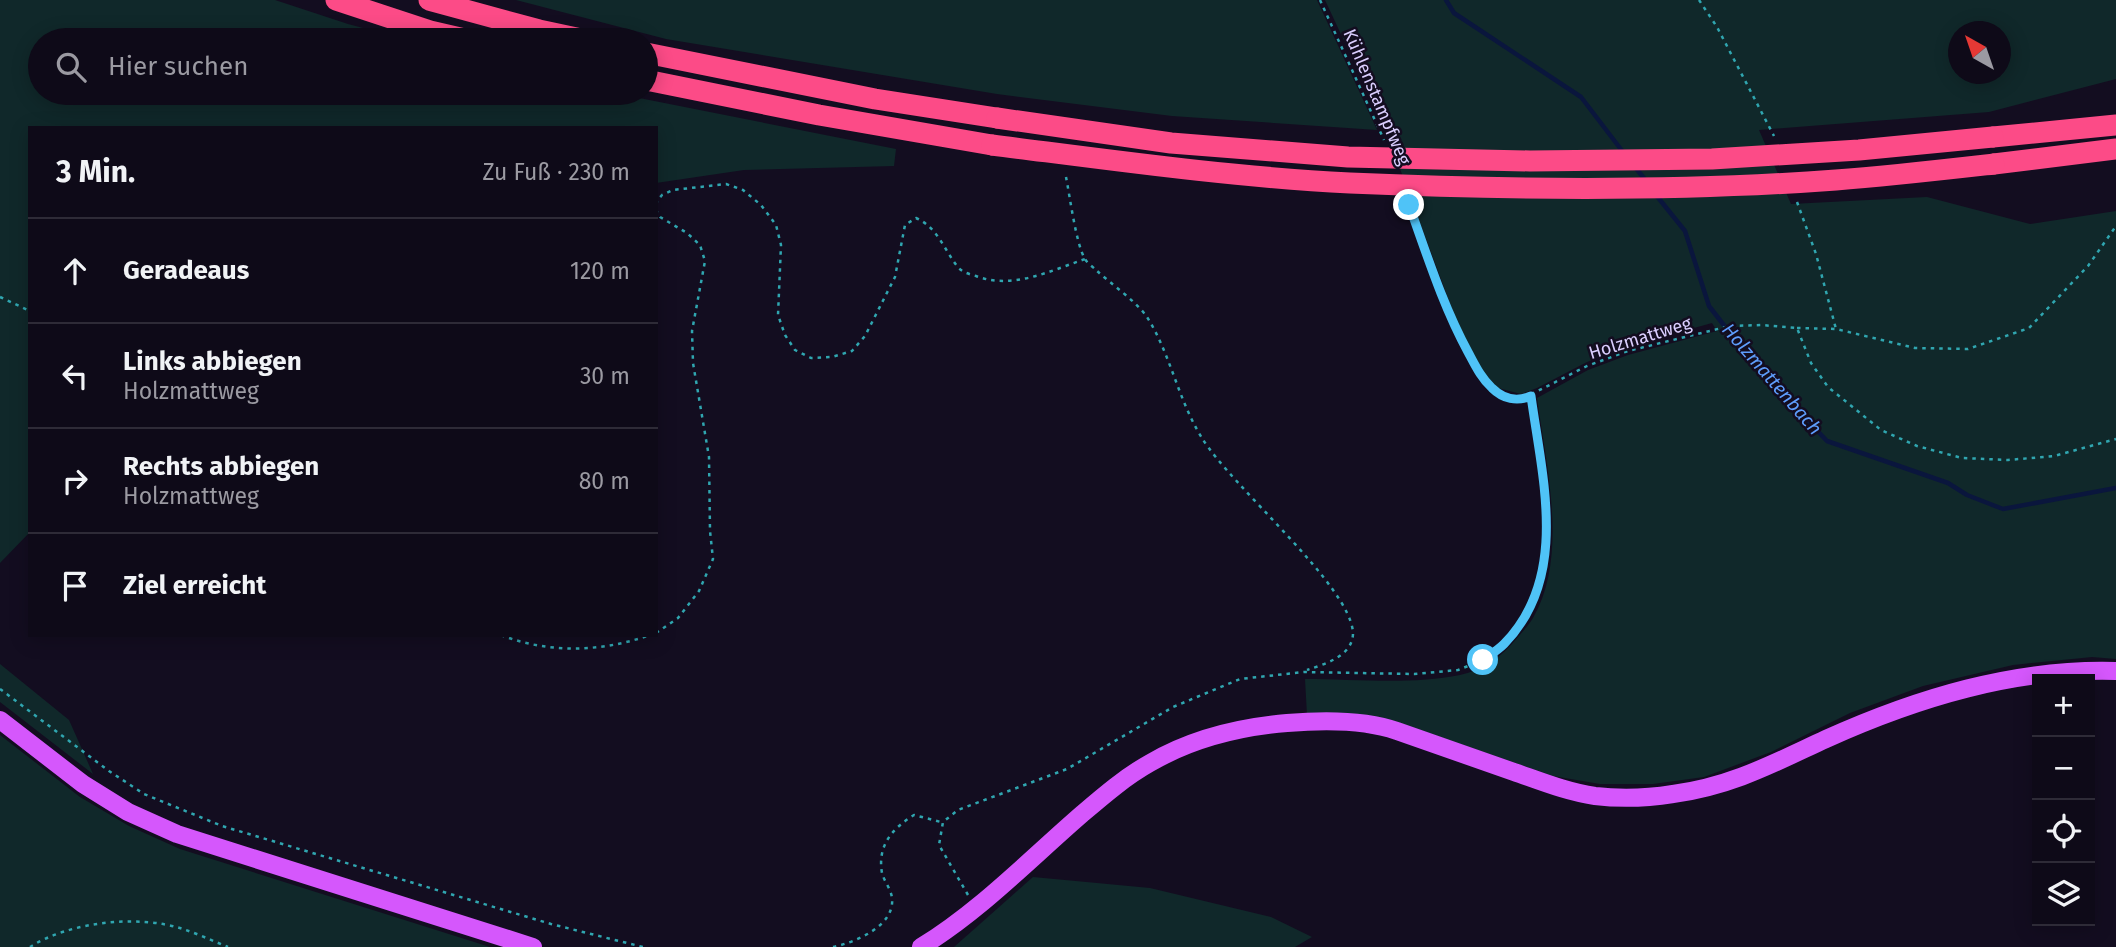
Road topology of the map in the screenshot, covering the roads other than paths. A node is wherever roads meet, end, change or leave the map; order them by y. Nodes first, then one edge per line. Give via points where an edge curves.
1 (336, 0) edge
2 (429, 0) edge
3 (421, 28) edge
4 (531, 28) edge
5 (658, 55) edge
6 (658, 82) edge
7 (2116, 125) edge
8 (2116, 149) edge
9 (2116, 671) edge
10 (0, 720) edge
11 (533, 947) edge
12 (921, 947) edge

1 - 3 highway
2 - 4 highway
5 - 7 highway, bridge via 997,118 1171,143 1348,157 1712,159
6 - 8 highway, bridge via 992,145 1348,183 1707,186 1836,180
9 - 12 main road via 2046,673 1966,689 1909,705 1718,785 1635,797 1594,796 1550,785 1387,728 1327,722 1261,725 1220,734 1150,763 1106,794 976,908
10 - 11 main road via 83,784 128,812 177,834

